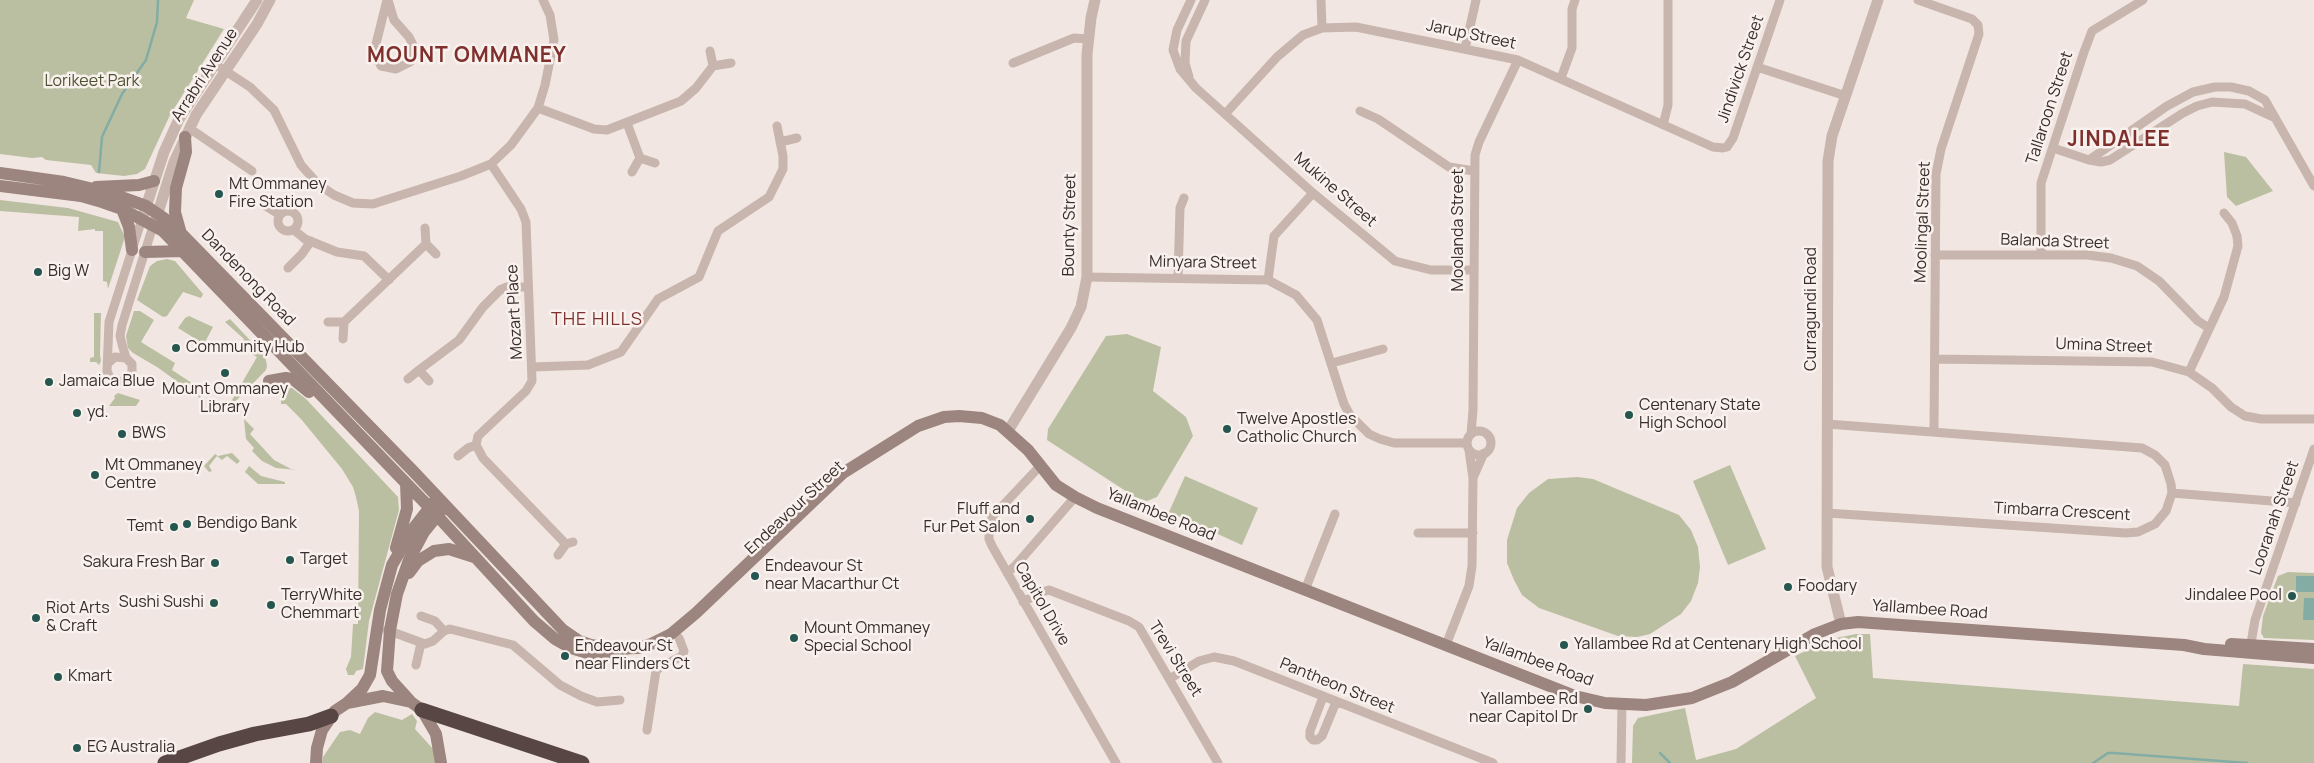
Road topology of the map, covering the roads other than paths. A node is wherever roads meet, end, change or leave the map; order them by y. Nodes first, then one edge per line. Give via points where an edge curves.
1 (257, 0) edge
2 (270, 0) edge
3 (388, 0) edge
4 (543, 0) edge
5 (1096, 0) edge
6 (1191, 0) edge
7 (1205, 0) edge
8 (1320, 0) edge
9 (1476, 0) edge
10 (1575, 0) edge
11 (1668, 0) edge
12 (1780, 0) edge
13 (1878, 0) edge
14 (1918, 0) edge
15 (2142, 0) edge
16 (1322, 28) junction
17 (1088, 39) junction
18 (1465, 49) junction
19 (710, 51) dead end
20 (1518, 60) junction
21 (731, 63) dead end
22 (1013, 63) dead end
23 (215, 64) junction
24 (713, 66) junction
25 (1758, 67) junction
26 (225, 71) junction
27 (1561, 78) junction
28 (1196, 88) junction
29 (1846, 96) junction
30 (538, 108) junction
31 (1360, 111) dead end
32 (1226, 113) junction
33 (2273, 117) junction
34 (627, 124) junction
35 (1663, 125) junction
36 (777, 126) dead end
37 (187, 133) junction
38 (797, 138) dead end
39 (780, 142) junction
40 (1727, 147) joint
41 (2053, 148) junction
42 (640, 158) junction
43 (2089, 160) junction
44 (655, 163) dead end
45 (491, 164) junction
46 (252, 171) dead end
47 (1474, 171) junction
48 (632, 172) dead end
49 (0, 173) edge
50 (154, 182) junction
51 (0, 186) edge
52 (2314, 186) edge
53 (89, 187) junction
54 (1313, 193) junction
55 (1184, 198) dead end
56 (264, 205) dead end
57 (146, 206) junction
58 (122, 209) junction
59 (158, 213) junction
60 (2224, 213) dead end
61 (280, 215) junction
62 (142, 219) junction
63 (425, 228) dead end
64 (180, 230) junction
65 (294, 230) junction
66 (152, 231) junction
67 (311, 241) junction
68 (426, 244) junction
69 (139, 251) junction
70 (183, 251) junction
71 (436, 254) dead end
72 (1935, 254) junction
73 (2041, 254) junction
74 (288, 268) dead end
75 (1474, 270) junction
76 (1086, 277) junction
77 (1178, 278) junction
78 (389, 280) junction
79 (1268, 280) junction
80 (528, 286) junction
81 (328, 322) dead end
82 (344, 322) junction
83 (2209, 328) junction
84 (343, 339) dead end
85 (1383, 349) dead end
86 (126, 358) junction
87 (1936, 359) junction
88 (108, 363) junction
89 (1332, 363) junction
90 (533, 367) junction
91 (419, 370) junction
92 (2189, 372) junction
93 (408, 379) dead end
94 (269, 381) dead end
95 (429, 382) dead end
96 (323, 397) junction
97 (1473, 410) junction
98 (2314, 419) edge
99 (1828, 424) junction
100 (1008, 431) junction
101 (1934, 431) junction
102 (1482, 432) junction
103 (1469, 442) junction
104 (476, 445) junction
105 (2314, 450) edge
106 (1484, 453) junction
107 (458, 456) dead end
108 (1040, 466) junction
109 (1473, 478) junction
110 (406, 483) junction
111 (2172, 493) junction
112 (1075, 497) junction
113 (442, 501) junction
114 (2296, 503) junction
115 (1827, 513) junction
116 (435, 514) junction
117 (1335, 514) dead end
118 (1418, 533) dead end
119 (1473, 534) junction
120 (558, 555) dead end
121 (477, 558) junction
122 (392, 565) junction
123 (1007, 573) junction
124 (1305, 590) junction
125 (398, 592) junction
126 (1023, 602) junction
127 (421, 616) dead end
128 (1841, 624) junction
129 (376, 628) junction
130 (390, 630) junction
131 (444, 631) junction
132 (679, 638) junction
133 (421, 643) junction
134 (1446, 645) junction
135 (2250, 649) junction
136 (2314, 649) edge
137 (2314, 658) edge
138 (416, 664) dead end
139 (1171, 678) junction
140 (1323, 697) junction
141 (620, 700) dead end
142 (1336, 702) junction
143 (347, 703) junction
144 (1622, 704) junction
145 (416, 706) junction
146 (331, 716) junction
147 (647, 730) dead end
148 (165, 763) edge
149 (316, 763) edge
150 (441, 763) edge
151 (582, 763) edge
152 (1116, 763) edge
153 (1218, 763) edge
154 (1493, 763) edge
155 (1621, 763) edge

1 - 23 street, Arrabri Avenue
2 - 26 street, Arrabri Avenue
3 - 3 street via 392,17 414,47 410,62 396,69 382,66 374,52
4 - 30 street via 550,15 554,40
5 - 17 street, Bounty Street
6 - 28 street, Mukine Street via 1177,30 1173,50 1180,69
7 - 28 street, Mukine Street via 1185,44 1186,69
8 - 16 street
9 - 18 street
10 - 27 street via 1572,48
11 - 35 street via 1668,105
12 - 25 street, Jindivick Street
13 - 29 street, Curragundi Road
14 - 72 street, Moolingal Street via 1972,19 1978,25 1979,34 1938,160
15 - 41 street, Tallaroon Street via 2092,31
16 - 18 street, Jarup Street via 1356,27
16 - 32 street, Jarup Street via 1290,43
17 - 22 street via 1074,38
17 - 76 street, Bounty Street
18 - 20 street, Jarup Street
19 - 24 street
20 - 27 street, Jarup Street
20 - 47 street, Moolanda Street via 1479,142
21 - 24 street
23 - 26 street
23 - 50 street, Arrabri Avenue via 180,119
24 - 34 street via 681,101
25 - 29 street
25 - 40 street, Jindivick Street via 1734,138
26 - 37 street, Arrabri Avenue
26 - 45 street via 250,87 274,110 301,165 318,184 353,203 373,204
27 - 35 street, Jarup Street
28 - 32 street, Mukine Street
29 - 99 street, Curragundi Road via 1832,136 1828,161
30 - 34 street via 598,130
30 - 45 street via 511,145
31 - 47 street via 1378,119 1449,167
32 - 54 street, Mukine Street
33 - 43 street via 2245,104 2212,102 2197,106 2110,160
33 - 43 street via 2265,100 2249,92 2231,87 2193,92
33 - 52 street
34 - 42 street
35 - 40 street, Jarup Street via 1713,148
36 - 39 street
37 - 46 street
37 - 59 street, Arrabri Avenue
37 - 64 main road via 186,152 176,188 175,212
38 - 39 street
39 - 90 street via 783,169 770,197 718,231 699,277 658,298 621,352 588,365
41 - 43 street
41 - 73 street, Tallaroon Street via 2041,184
42 - 44 street
42 - 48 street
45 - 80 street, Mozart Place via 526,222
47 - 75 street, Moolanda Street
49 - 53 main road, Dandenong Road
50 - 53 main road
50 - 57 street, Arrabri Avenue
51 - 58 main road, Dandenong Road via 81,196
53 - 57 main road, Dandenong Road
54 - 75 street, Mukine Street via 1396,261 1431,270
54 - 79 street via 1274,236
55 - 77 street via 1180,208
56 - 61 street
57 - 59 main road, Dandenong Road
57 - 62 street, Arrabri Avenue
58 - 62 main road, Dandenong Road
58 - 69 main road
59 - 64 main road, Dandenong Road
59 - 66 street, Arrabri Avenue
60 - 83 street via 2232,223 2238,246 2224,297
61 - 65 street via 280,228
61 - 65 street via 285,211 295,213 299,222
62 - 66 main road, Dandenong Road
62 - 69 street
63 - 68 street
64 - 113 main road, Dandenong Road
65 - 67 street
66 - 69 street
66 - 70 main road, Dandenong Road via 163,231
67 - 74 street
67 - 78 street via 337,252 364,256
68 - 71 street
68 - 78 street
69 - 70 main road
69 - 86 street via 120,336
69 - 88 street via 109,322
70 - 96 main road, Dandenong Road
72 - 73 street, Balanda Street
72 - 87 street, Moolingal Street
73 - 83 street, Balanda Street via 2111,258 2137,266 2159,281
75 - 97 street, Moolanda Street
76 - 77 street, Minyara Street
76 - 100 street, Bounty Street via 1081,307 1071,328
77 - 79 street, Minyara Street
78 - 82 street
79 - 89 street, Minyara Street via 1296,295 1305,304 1316,320
80 - 90 street, Mozart Place
80 - 91 street via 500,290 459,340
81 - 82 street
82 - 84 street
83 - 92 street
85 - 89 street
86 - 88 street via 116,357
86 - 88 street via 132,364 132,372 121,382 113,381 108,375
87 - 92 street, Umina Street via 2138,360 2166,364
87 - 101 street, Moolingal Street
89 - 103 street, Minyara Street via 1344,404 1369,434 1394,443
90 - 104 street, Mozart Place via 532,381 526,391 478,436
91 - 93 street
91 - 95 street
92 - 98 street, Umina Street via 2245,416
94 - 96 main road via 293,379 307,391
96 - 110 main road, Dandenong Road
97 - 102 street, Moolanda Street
97 - 103 street, Moolanda Street
99 - 101 street
99 - 115 street, Curragundi Road
100 - 108 main road, Yallambee Road
100 - 113 main road, Endeavour Street via 993,421 972,416 944,417 918,426 843,472 678,629 663,639 638,648 612,649 591,645 562,630
100 - 132 main road, Endeavour Street via 976,424 946,424 920,434 862,469 834,491
101 - 111 street via 2142,448 2156,455 2165,466
102 - 103 street
102 - 106 street, Moolanda Street via 1490,443
103 - 106 street via 1477,455
103 - 109 street, Moolanda Street
104 - 107 street, Mozart Place
104 - 120 street via 483,458 569,543
105 - 114 street, Looranah Street
106 - 109 street, Moolanda Street
108 - 112 main road, Yallambee Road via 1056,485
108 - 123 street, Capitol Drive via 990,523 992,546
109 - 119 street, Moolanda Street
110 - 116 main road, Dandenong Road
110 - 122 main road via 407,509
111 - 114 street
111 - 115 street, Timbarra Crescent via 2166,511 2155,524 2138,532 2126,533
112 - 123 street
112 - 124 main road, Yallambee Road
113 - 116 main road
114 - 135 street, Looranah Street via 2254,625
115 - 128 street, Curragundi Road via 1827,567
116 - 121 main road, Endeavour Street
116 - 122 main road via 413,529
116 - 125 main road via 416,545
117 - 124 street
118 - 119 street
119 - 134 street, Moolanda Street via 1469,586
121 - 125 main road via 448,549 434,551 418,561
121 - 132 main road, Endeavour Street via 534,621 571,648 598,656 625,657 656,651
122 - 129 main road
123 - 126 street, Capitol Drive
124 - 134 main road, Yallambee Road
125 - 130 main road
126 - 139 street, Trevi Street via 1049,590 1135,624
126 - 152 street, Capitol Drive
127 - 131 street via 435,621
128 - 135 main road, Yallambee Road via 1875,622
128 - 144 main road, Yallambee Road via 1815,634 1711,691 1670,702
129 - 130 street
129 - 143 main road via 370,675 362,689
130 - 133 street
130 - 145 main road via 387,671 392,681
131 - 133 street via 433,641
131 - 141 street via 450,629 513,645 560,685 581,696 597,702
132 - 147 street via 684,650 682,656 656,671
133 - 138 street
134 - 144 main road, Yallambee Road via 1575,696
135 - 136 main road, Yallambee Road
135 - 137 main road, Yallambee Road
139 - 140 street, Pantheon Street via 1199,661 1214,657 1234,661
139 - 153 street, Trevi Street
140 - 142 street, Pantheon Street
140 - 142 street via 1310,729 1313,740 1322,736
142 - 154 street, Pantheon Street
143 - 145 main road via 377,696
143 - 146 main road
144 - 155 street
145 - 150 main road via 436,734
145 - 151 highway
146 - 148 highway via 219,744
146 - 149 main road via 319,738

